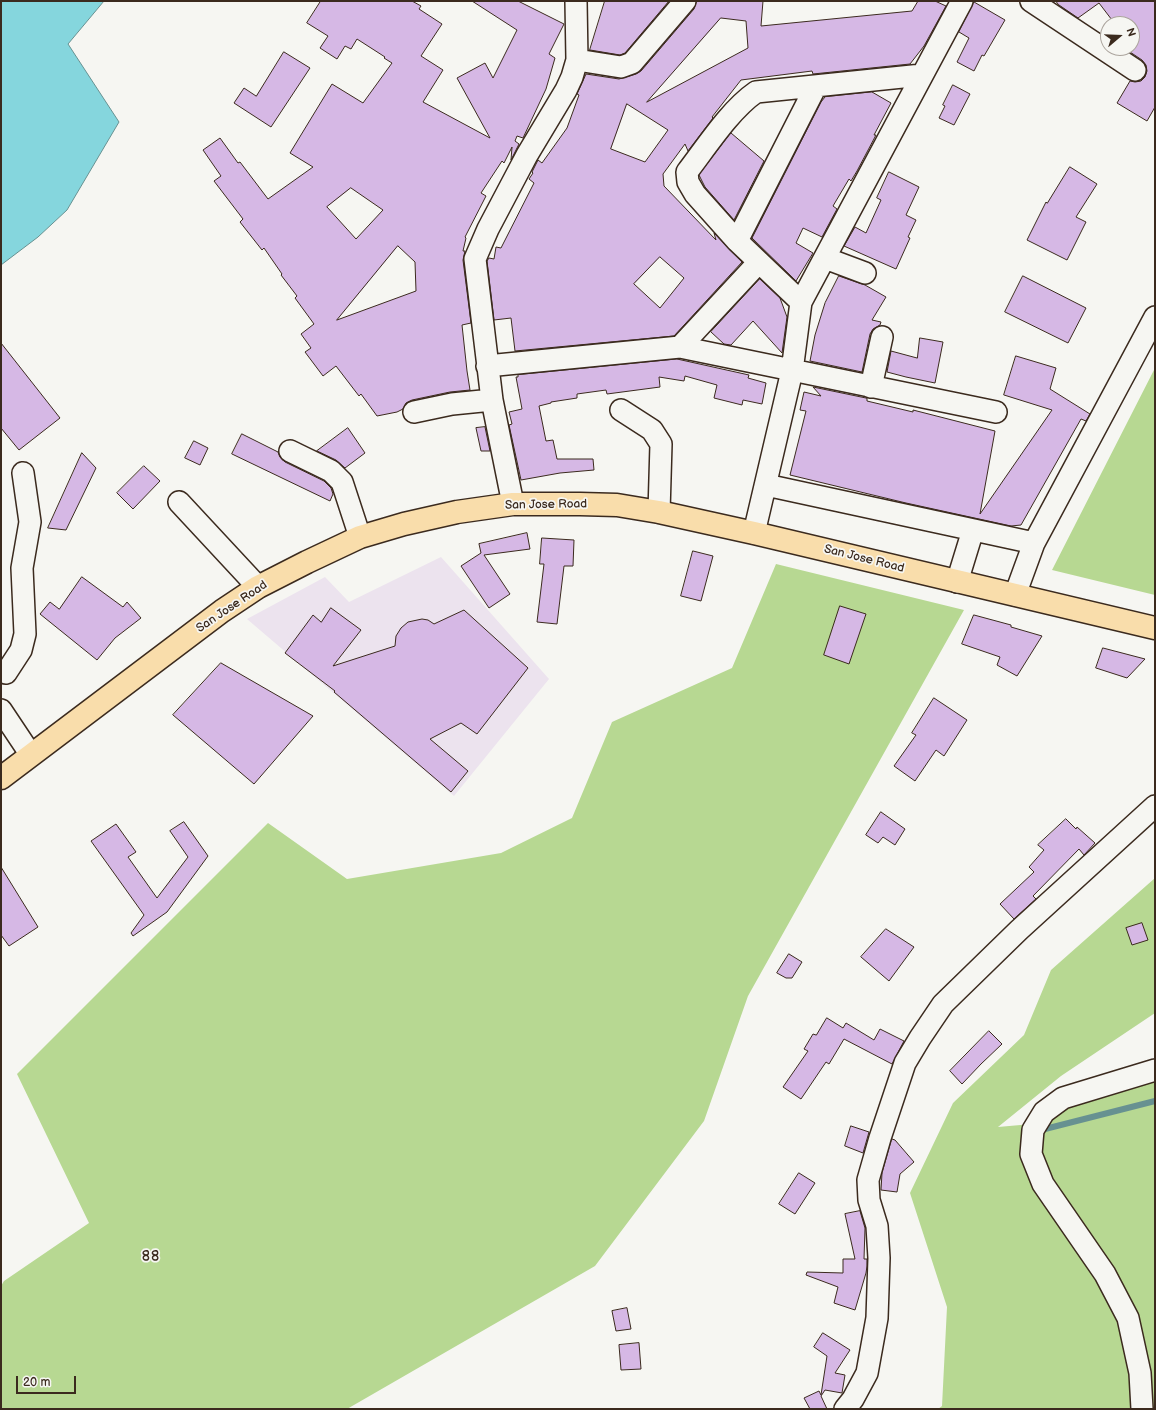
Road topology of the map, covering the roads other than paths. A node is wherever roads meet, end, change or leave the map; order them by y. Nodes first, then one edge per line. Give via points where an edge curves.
1 (576, 1) edge
2 (685, 1) edge
3 (962, 1) edge
4 (1032, 1) edge
5 (1049, 1) edge
6 (1068, 25) junction
7 (577, 60) junction
8 (1135, 70) dead end
9 (922, 75) junction
10 (816, 86) junction
11 (737, 241) junction
12 (825, 258) junction
13 (759, 262) junction
14 (865, 273) dead end
15 (801, 302) junction
16 (1155, 317) edge
17 (882, 337) dead end
18 (680, 347) junction
19 (487, 366) junction
20 (792, 371) junction
21 (872, 387) junction
22 (492, 400) junction
23 (621, 410) dead end
24 (414, 412) dead end
25 (996, 412) dead end
26 (290, 451) dead end
27 (23, 473) dead end
28 (766, 485) junction
29 (180, 502) dead end
30 (513, 504) junction
31 (659, 512) junction
32 (973, 530) junction
33 (754, 533) junction
34 (360, 537) junction
35 (1034, 543) junction
36 (957, 582) junction
37 (258, 587) junction
38 (1015, 595) junction
39 (1155, 628) edge
40 (6, 673) dead end
41 (1, 710) edge
42 (31, 755) junction
43 (1, 778) edge
44 (1155, 806) edge
45 (1155, 1070) edge
46 (845, 1409) edge
47 (1142, 1409) edge

1 - 7 street
2 - 7 street via 632,63 621,67
3 - 9 street
4 - 6 street
5 - 6 street
6 - 8 street
7 - 19 street via 566,90 527,155 488,229 476,259
9 - 10 street
9 - 12 street
10 - 11 street
10 - 11 street via 756,92 745,99 687,172 688,182 695,194
11 - 13 street
12 - 14 street
12 - 15 street
13 - 15 street
13 - 18 street
15 - 20 street
16 - 35 street
17 - 21 street
18 - 19 street
18 - 20 street
19 - 22 street
20 - 21 street
20 - 28 street
21 - 25 street
22 - 24 street via 452,404
22 - 30 street
23 - 31 street via 652,430 661,444
26 - 34 street via 331,471 342,482
27 - 40 street via 30,522 22,568 25,634 21,650
28 - 32 street
28 - 33 street
29 - 37 street
30 - 31 main road, San Jose Road via 617,505
30 - 34 main road, San Jose Road via 457,512
31 - 33 main road, San Jose Road
32 - 35 street
32 - 36 street
33 - 36 main road, San Jose Road
34 - 37 main road, San Jose Road
35 - 38 street
36 - 38 main road, San Jose Road
37 - 42 main road, San Jose Road via 222,611
38 - 39 main road, San Jose Road
41 - 42 street
42 - 43 main road, San Jose Road
44 - 46 street via 1019,930 943,1004 905,1062 868,1180 877,1226 877,1318 867,1372
45 - 47 street via 1063,1098 1044,1112 1033,1130 1031,1154 1043,1184 1105,1274 1128,1318 1140,1373

